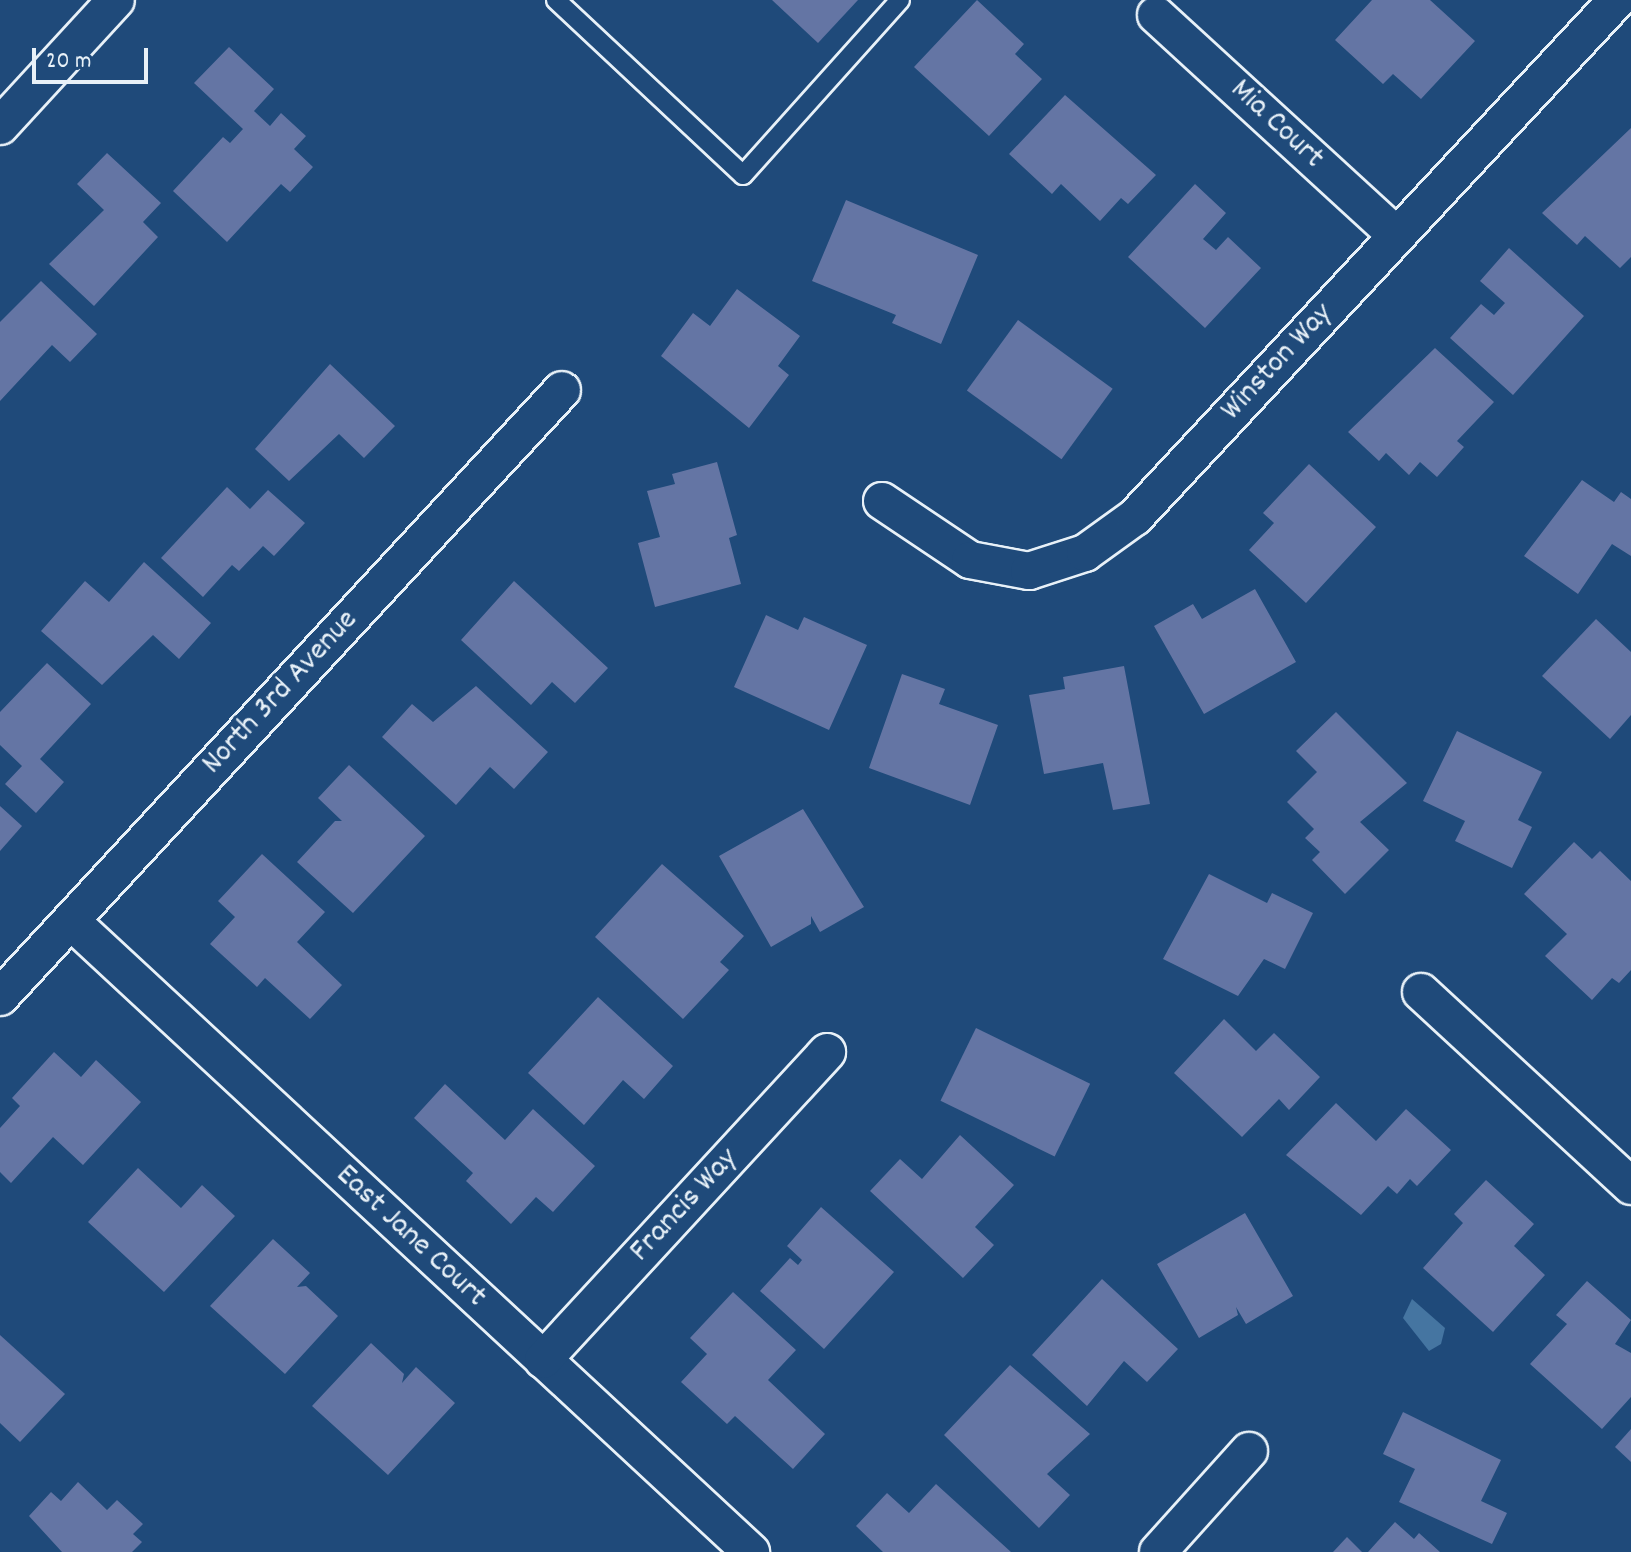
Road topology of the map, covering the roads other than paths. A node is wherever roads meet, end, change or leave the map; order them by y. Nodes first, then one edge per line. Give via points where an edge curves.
1 (116, 0) edge
2 (556, 0) edge
3 (900, 0) edge
4 (1617, 0) edge
5 (1156, 15) dead end
6 (0, 126) edge
7 (1396, 235) junction
8 (562, 390) dead end
9 (882, 501) dead end
10 (71, 921) junction
11 (1421, 992) dead end
12 (0, 997) edge
13 (827, 1052) dead end
14 (1631, 1186) edge
15 (543, 1360) junction
16 (1249, 1451) dead end
17 (751, 1552) edge
18 (1158, 1552) edge

1 - 6 street
2 - 3 lane via 743,175
4 - 7 street, Winston Way
5 - 7 street, Mia Court
7 - 9 street, Winston Way via 1135,517 1085,553 1029,571 970,560
8 - 10 street, North 3rd Avenue
10 - 12 street, North 3rd Avenue
10 - 15 street, East Jane Court
11 - 14 street
13 - 15 street, Francis Way
15 - 17 street, East Jane Court
16 - 18 street

